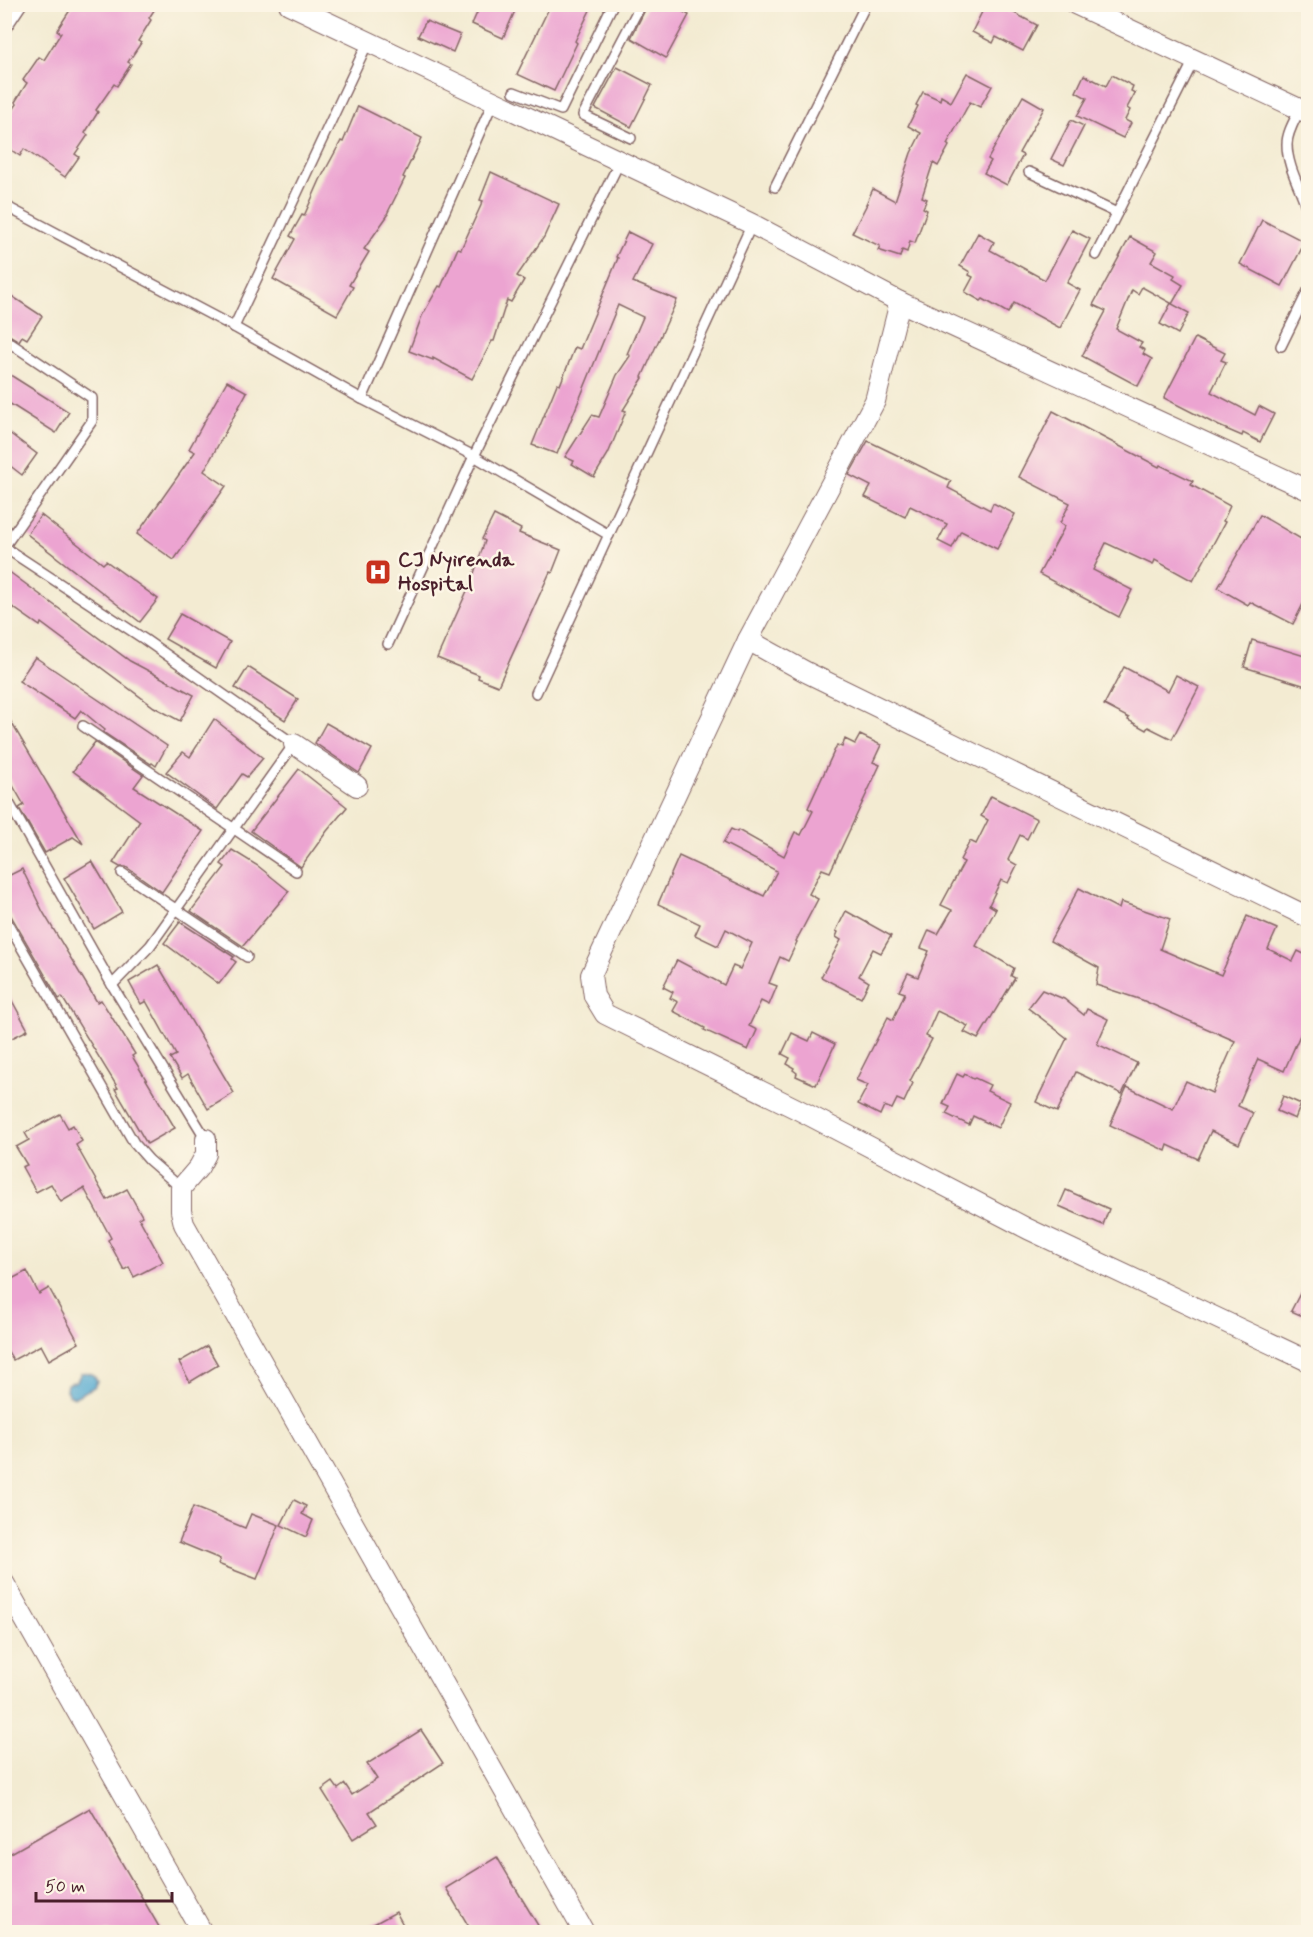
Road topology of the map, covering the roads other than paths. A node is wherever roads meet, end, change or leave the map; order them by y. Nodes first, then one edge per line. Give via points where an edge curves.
1 (22, 4) edge
2 (289, 4) edge
3 (613, 4) edge
4 (641, 4) edge
5 (866, 4) edge
6 (1075, 4) edge
7 (4, 31) edge
8 (368, 42) junction
9 (1194, 60) junction
10 (514, 92) dead end
11 (493, 102) junction
12 (1304, 111) edge
13 (631, 138) dead end
14 (620, 161) junction
15 (1029, 172) dead end
16 (775, 187) dead end
17 (8, 206) edge
18 (1308, 212) edge
19 (1117, 213) junction
20 (4, 218) edge
21 (752, 224) junction
22 (1096, 255) dead end
23 (1308, 291) edge
24 (900, 302) junction
25 (234, 327) junction
26 (4, 339) edge
27 (1281, 346) dead end
28 (362, 399) junction
29 (474, 456) junction
30 (1308, 490) edge
31 (609, 535) junction
32 (4, 547) edge
33 (748, 640) junction
34 (388, 644) dead end
35 (536, 693) dead end
36 (83, 726) dead end
37 (294, 744) junction
38 (357, 786) dead end
39 (4, 794) edge
40 (234, 829) junction
41 (296, 871) dead end
42 (122, 873) dead end
43 (178, 910) junction
44 (4, 917) edge
45 (1308, 917) edge
46 (247, 957) dead end
47 (112, 985) junction
48 (206, 1139) joint
49 (181, 1188) junction
50 (1308, 1361) edge
51 (4, 1583) edge
52 (202, 1932) edge
53 (584, 1932) edge

1 - 7 lane
2 - 8 street
3 - 10 lane via 561,110
4 - 13 lane via 584,115
5 - 16 lane
6 - 9 street
8 - 11 street
8 - 25 lane
9 - 12 street
9 - 19 lane
11 - 14 street
11 - 28 lane
12 - 18 lane via 1292,124 1286,142
14 - 21 street
14 - 29 lane
15 - 19 lane
17 - 20 lane
17 - 25 lane
19 - 22 lane
21 - 24 street
21 - 31 lane
23 - 27 lane
24 - 30 street
24 - 33 street via 875,401
25 - 28 lane
26 - 32 lane via 92,399 92,421
28 - 29 lane
29 - 31 lane
29 - 34 lane
31 - 35 lane
32 - 37 lane
33 - 45 street
33 - 50 street via 591,975 594,996 605,1014 1028,1229
36 - 40 lane
37 - 38 street
37 - 40 lane
39 - 47 lane
40 - 41 lane
40 - 43 lane
42 - 43 lane
43 - 46 lane
43 - 47 lane via 141,958
44 - 49 lane via 134,1143
47 - 48 lane
48 - 49 street via 206,1154
49 - 53 street via 184,1224
51 - 52 street

